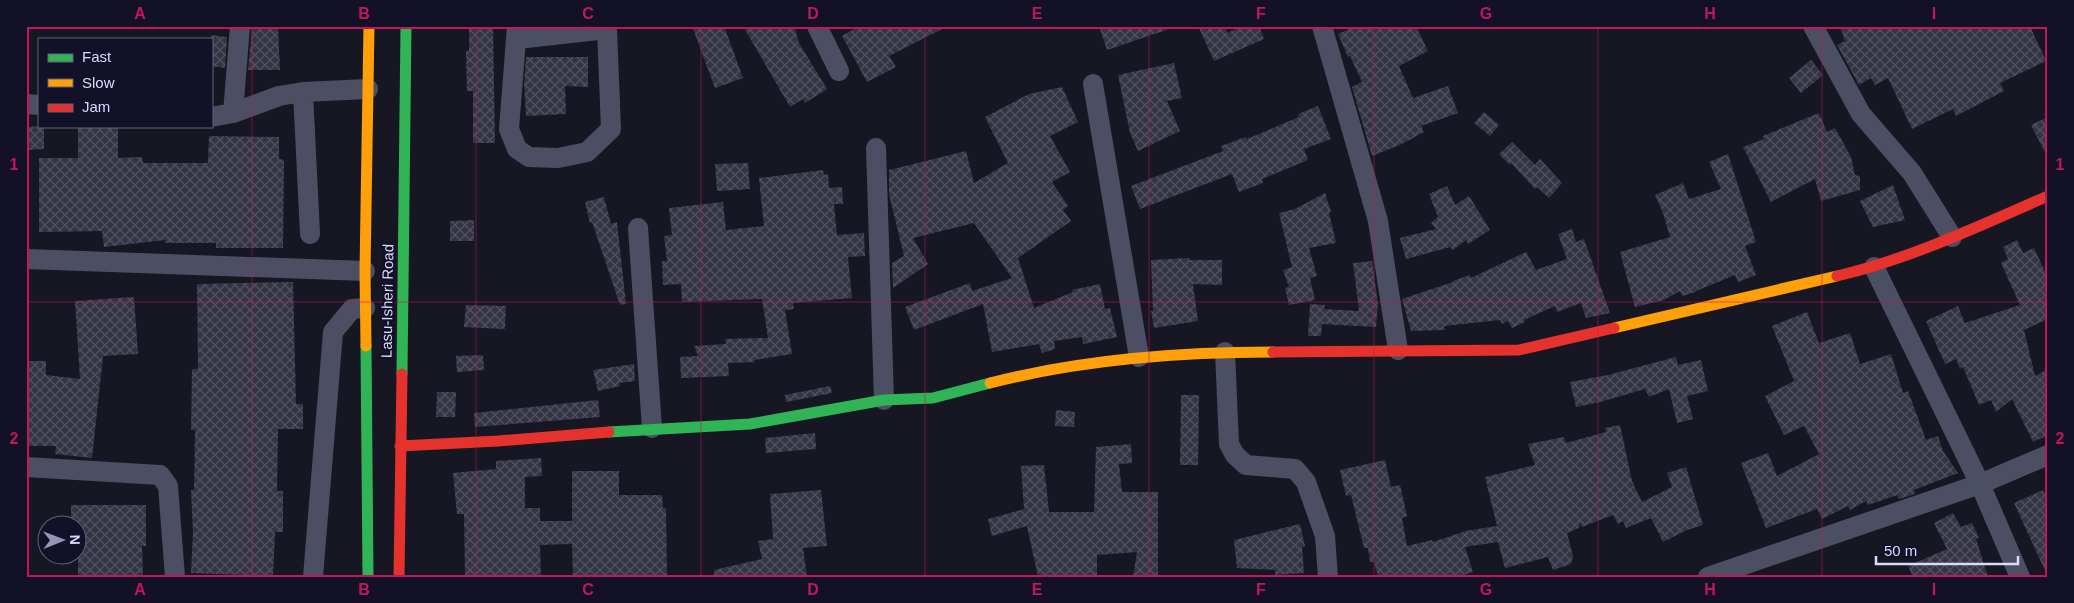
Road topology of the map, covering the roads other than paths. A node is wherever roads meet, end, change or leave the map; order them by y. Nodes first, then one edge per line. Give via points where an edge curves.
1 (240, 26) edge
2 (369, 26) edge
3 (406, 26) edge
4 (817, 26) edge
5 (1322, 26) edge
6 (1813, 26) edge
7 (517, 33) edge
8 (839, 71) dead end
9 (1093, 84) dead end
10 (368, 88) junction
11 (303, 92) junction
12 (233, 113) junction
13 (212, 117) edge
14 (876, 148) dead end
15 (2048, 196) edge
16 (638, 228) dead end
17 (310, 234) dead end
18 (1952, 237) junction
19 (26, 259) edge
20 (1874, 266) junction
21 (365, 271) junction
22 (365, 308) junction
23 (1398, 350) junction
24 (1225, 352) junction
25 (1139, 358) junction
26 (884, 400) junction
27 (652, 428) junction
28 (400, 446) junction
29 (2048, 455) edge
30 (26, 467) edge
31 (1980, 484) junction
32 (175, 577) edge
33 (313, 577) edge
34 (368, 577) edge
35 (399, 577) edge
36 (1328, 577) edge
37 (1708, 577) edge
38 (2020, 577) edge

1 - 12 street
2 - 10 street, Lasu-Isheri Road
3 - 28 street, Lasu-Isheri Road
4 - 8 street
5 - 23 street via 1378,221
6 - 18 street via 1861,114 1912,173
7 - 7 street via 607,29 611,130 587,152 558,158 529,156 517,150 509,129
9 - 25 street
10 - 11 street
10 - 21 street, Lasu-Isheri Road
11 - 12 street via 279,96
11 - 17 street
12 - 13 street
14 - 26 street
15 - 18 street
16 - 27 street
18 - 20 street
19 - 21 street
20 - 23 street via 1519,350
20 - 31 street
21 - 22 street, Lasu-Isheri Road
22 - 33 street via 352,309 334,332
22 - 34 street, Lasu-Isheri Road
23 - 24 street
24 - 25 street
24 - 36 street via 1229,444 1246,465 1295,469 1306,482 1325,536
25 - 26 street via 1038,371 933,398
26 - 27 street via 750,424
27 - 28 street
28 - 35 street, Lasu-Isheri Road
29 - 31 street
30 - 32 street via 160,475 168,486
31 - 37 street
31 - 38 street

